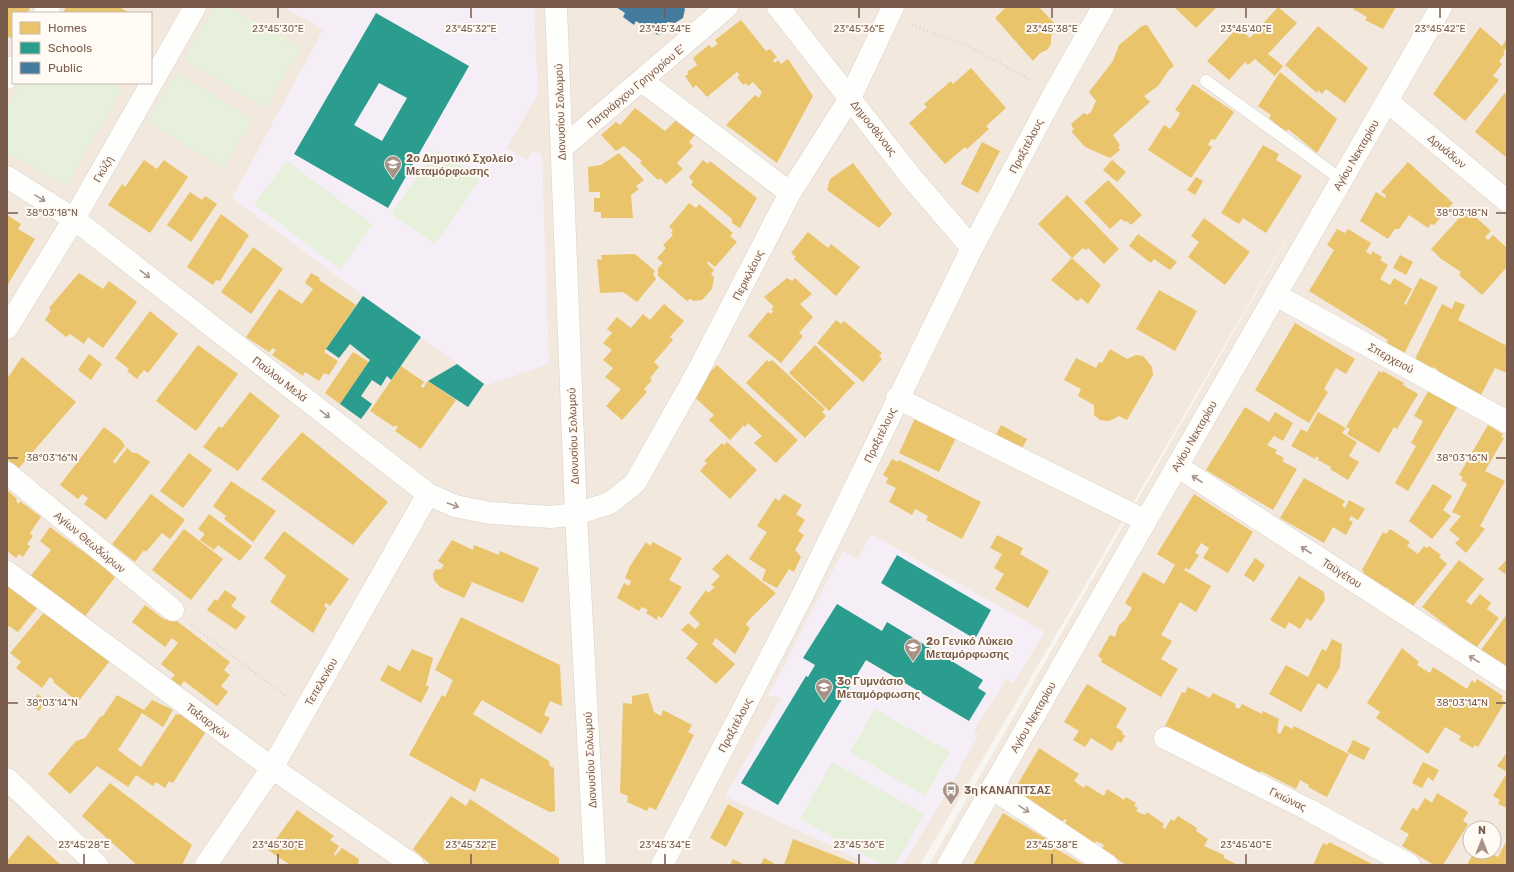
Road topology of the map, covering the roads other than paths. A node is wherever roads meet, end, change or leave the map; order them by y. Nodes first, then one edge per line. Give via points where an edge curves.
1 (195, 7) edge
2 (556, 7) edge
3 (727, 7) edge
4 (778, 7) edge
5 (1102, 7) edge
6 (1441, 7) edge
7 (890, 12) edge
8 (12, 69) edge
9 (7, 78) edge
10 (642, 81) junction
11 (1206, 81) dead end
12 (152, 82) edge
13 (151, 84) edge
14 (850, 98) junction
15 (1388, 101) junction
16 (562, 148) junction
17 (7, 177) edge
18 (1342, 180) junction
19 (790, 193) junction
20 (1507, 201) edge
21 (74, 219) junction
22 (972, 248) junction
23 (1276, 295) junction
24 (7, 328) edge
25 (897, 398) junction
26 (1507, 422) edge
27 (1177, 466) junction
28 (7, 473) edge
29 (428, 494) junction
30 (576, 514) junction
31 (1146, 521) junction
32 (7, 572) edge
33 (173, 610) road end
34 (1507, 680) edge
35 (1165, 738) dead end
36 (272, 768) junction
37 (7, 779) edge
38 (992, 788) junction
39 (97, 865) edge
40 (206, 865) edge
41 (413, 865) edge
42 (595, 865) edge
43 (662, 865) edge
44 (948, 865) edge
45 (1107, 865) edge
46 (1409, 865) edge

1 - 12 street, Γκύζη
2 - 16 street, Διονυσίου Σολωμού
3 - 10 street, Πατριάρχου Γρηγορίου Ε'
4 - 14 street, Δημοσθένους
5 - 22 street, Πραξιτέλους
6 - 15 street, Αγίου Νεκταρίου
7 - 14 street, Περικλέους
8 - 9 street
10 - 16 street, Πατριάρχου Γρηγορίου Ε'
10 - 19 street
11 - 18 lane
13 - 21 street, Γκύζη
14 - 19 street, Περικλέους
14 - 22 street, Δημοσθένους via 912,178
15 - 18 street, Αγίου Νεκταρίου
15 - 20 street, Δρυάδων
16 - 30 street, Διονυσίου Σολωμού
17 -> 21 street, Παύλου Μελά
18 - 23 street, Αγίου Νεκταρίου
19 - 30 street, Περικλέους via 697,373 635,483 610,503
21 - 24 street, Γκύζη
21 -> 29 street, Παύλου Μελά
22 - 25 street, Πραξιτέλους
23 - 26 street, Σπερχειού
23 - 27 street, Αγίου Νεκταρίου
25 - 31 street
25 - 43 street, Πραξιτέλους via 800,600
27 - 31 street, Αγίου Νεκταρίου
34 -> 27 street, Ταϋγέτου
28 - 33 street, Αγίων Θεωδώρων
29 -> 30 street, Παύλου Μελά via 455,506 490,513 551,517
29 - 36 street, Τεπελενίου
30 - 42 street, Διονυσίου Σολωμού
31 - 38 street, Αγίου Νεκταρίου
32 - 36 street, Ταξιαρχών
35 - 46 street, Γκιώνας via 1309,810
36 - 40 street, Τεπελενίου
36 - 41 street, Ταξιαρχών
37 - 39 street
38 - 44 street, Αγίου Νεκταρίου
38 -> 45 street

